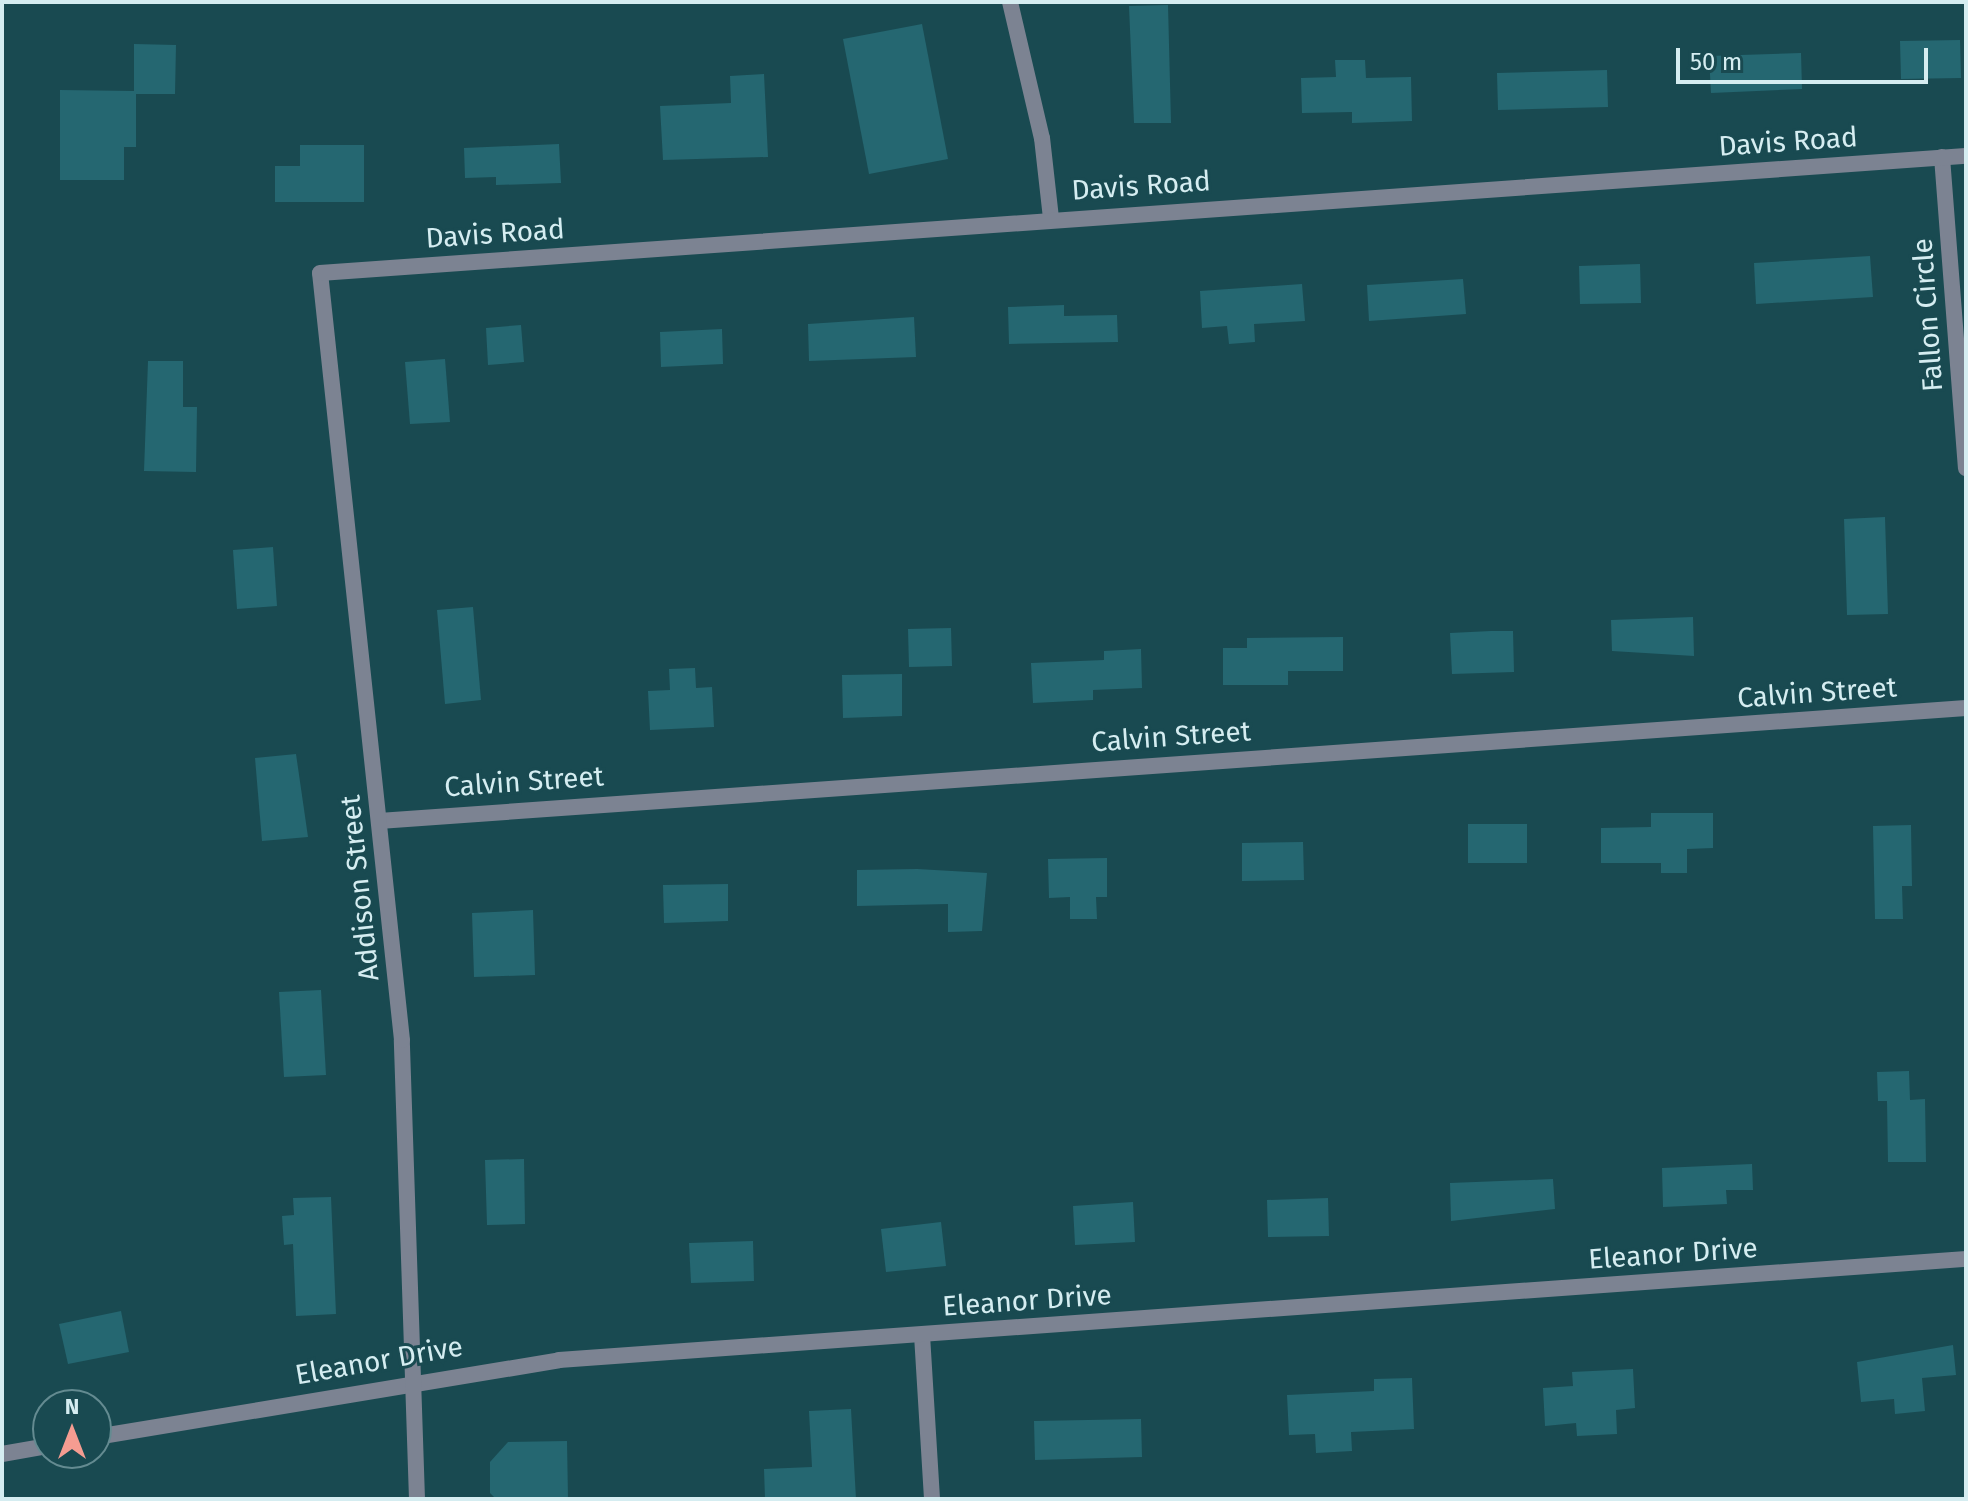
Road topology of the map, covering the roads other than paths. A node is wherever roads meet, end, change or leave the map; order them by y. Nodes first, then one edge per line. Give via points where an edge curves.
1 (1010, 2) edge
2 (1966, 156) edge
3 (1942, 157) junction
4 (1051, 218) junction
5 (320, 273) joint
6 (1966, 468) edge
7 (1966, 708) edge
8 (379, 821) junction
9 (1966, 1259) edge
10 (922, 1335) junction
11 (413, 1381) junction
12 (112, 1434) edge
13 (32, 1449) edge
14 (2, 1454) edge
15 (417, 1499) edge
16 (932, 1499) edge

1 - 4 street via 1039,125
2 - 3 street, Davis Road
3 - 4 street, Davis Road
3 - 6 street, Fallon Circle
4 - 5 street, Davis Road
5 - 8 street, Addison Street
7 - 8 street, Calvin Street
8 - 11 street, Addison Street via 402,1040
9 - 10 street, Eleanor Drive
10 - 11 street, Eleanor Drive via 559,1360
10 - 16 street
11 - 12 street, Eleanor Drive
11 - 15 street, Addison Street
13 - 14 street

